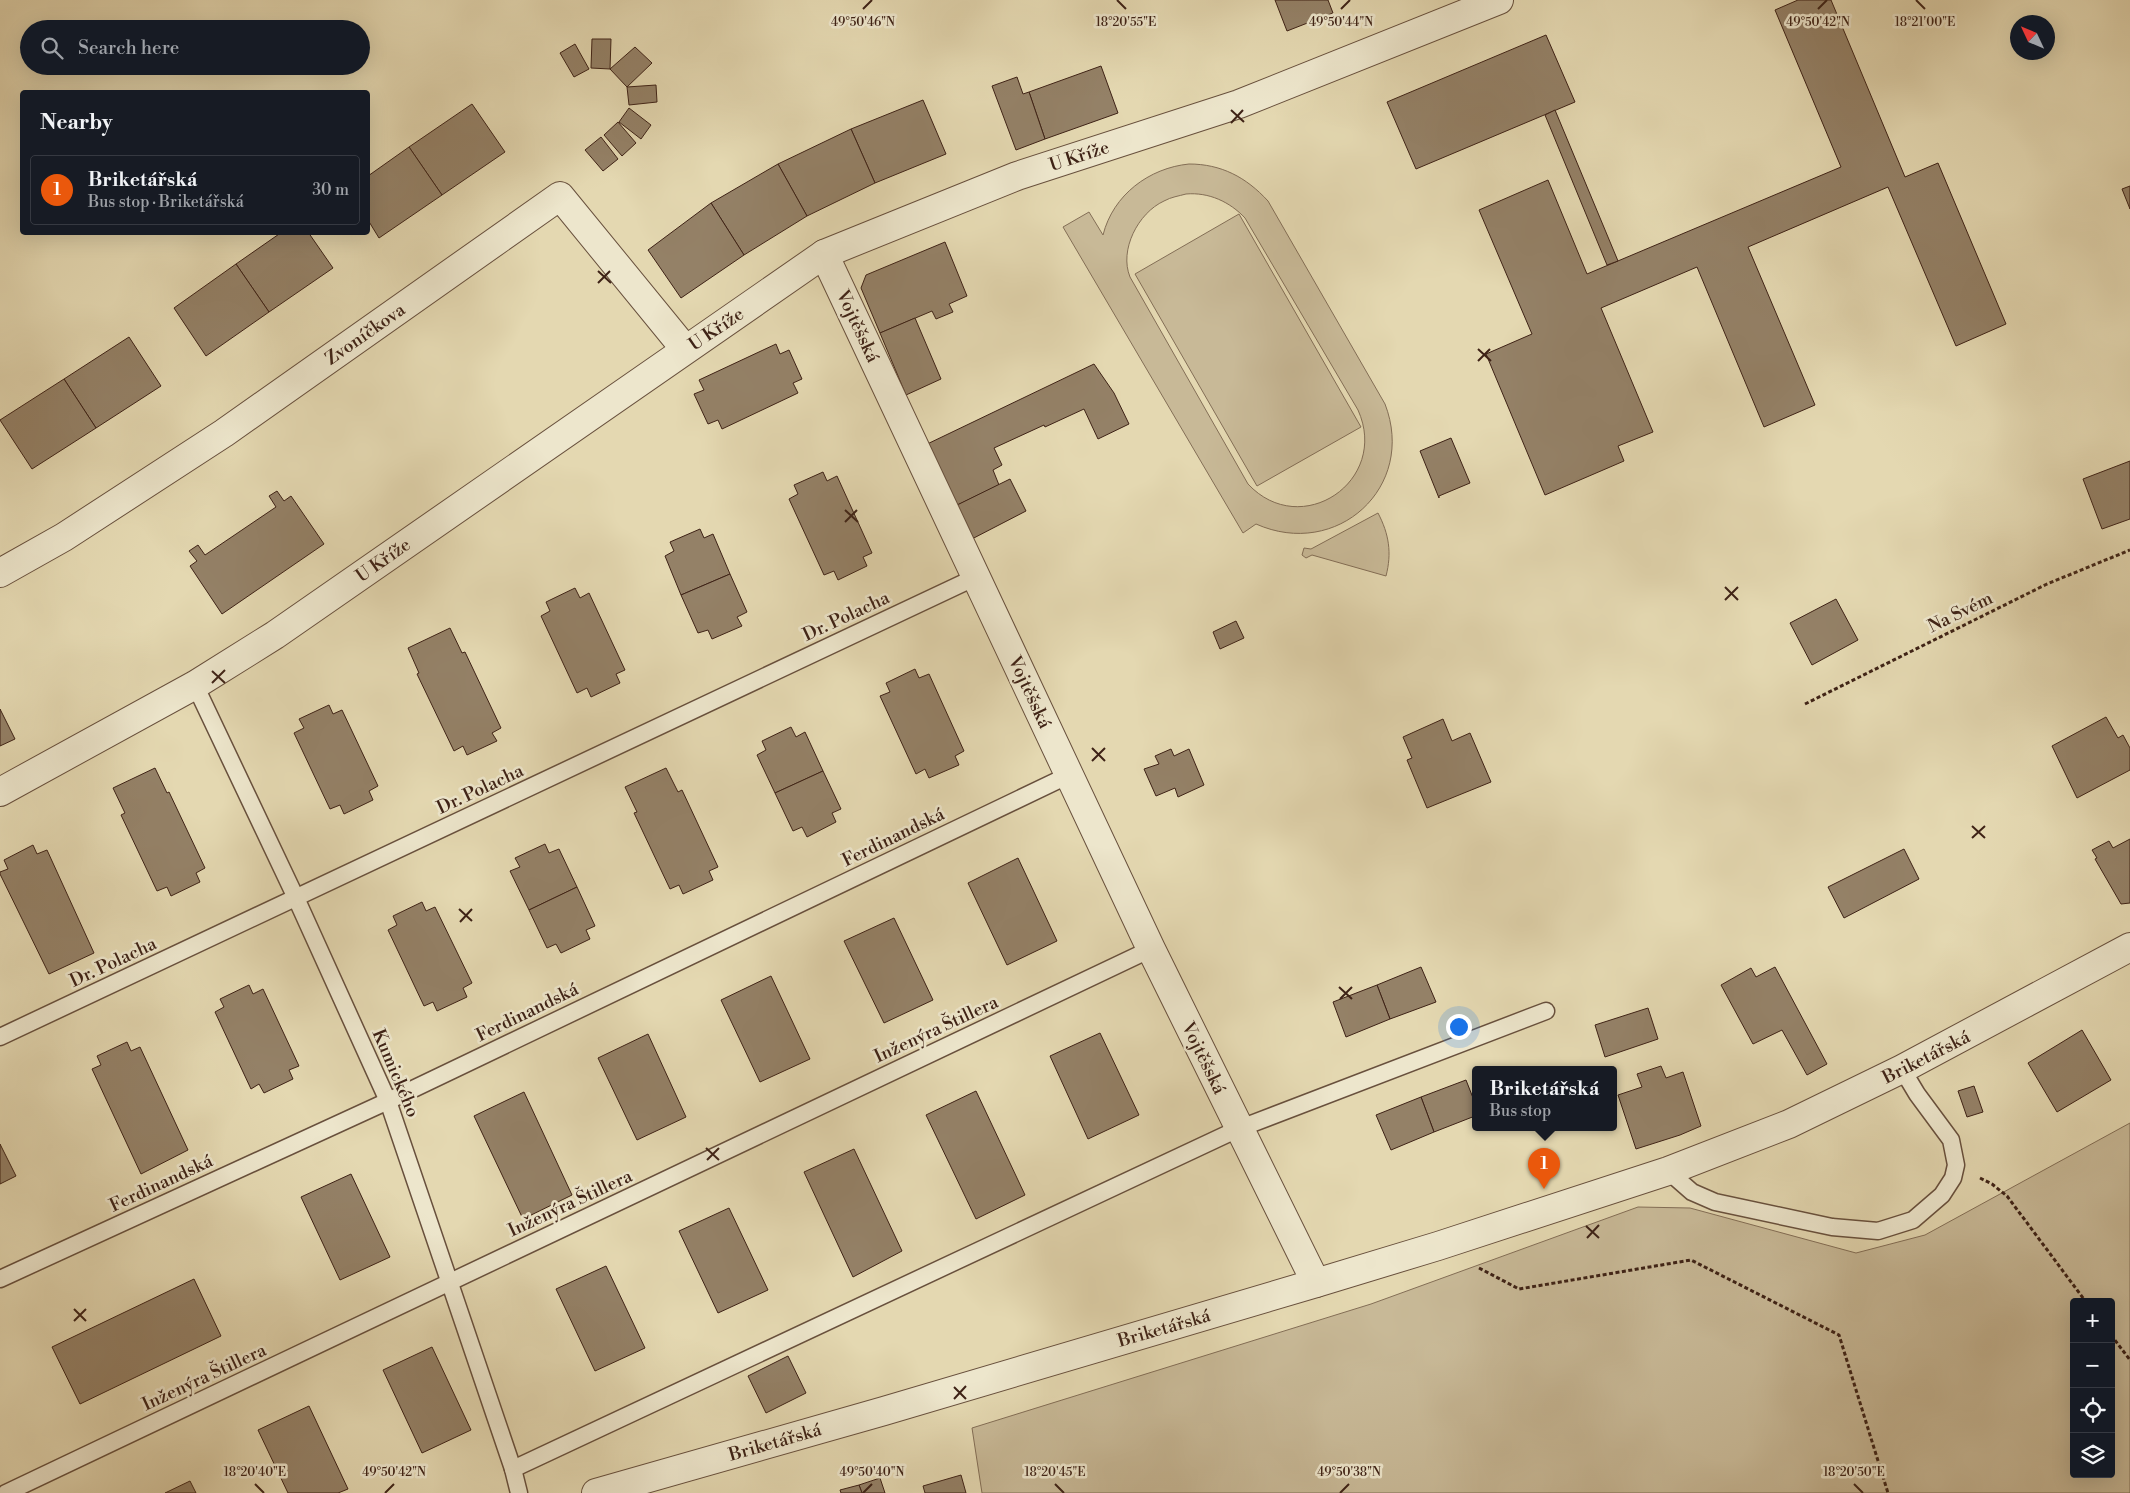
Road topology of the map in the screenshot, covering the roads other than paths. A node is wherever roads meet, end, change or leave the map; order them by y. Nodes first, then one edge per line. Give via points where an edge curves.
1 (1499, 0) edge
2 (824, 254) junction
3 (685, 349) junction
4 (0, 573) edge
5 (976, 576) junction
6 (195, 686) junction
7 (1069, 775) junction
8 (0, 792) edge
9 (296, 898) junction
10 (2130, 947) edge
11 (1151, 949) junction
12 (1546, 1011) dead end
13 (0, 1037) edge
14 (1902, 1070) junction
15 (388, 1100) junction
16 (1238, 1129) junction
17 (1668, 1171) junction
18 (0, 1279) edge
19 (450, 1282) junction
20 (1316, 1283) junction
21 (513, 1469) junction
22 (6, 1493) edge
23 (519, 1493) edge
24 (596, 1493) edge

1 - 2 street, U Kříže via 1239,104 1017,176
2 - 3 street, U Kříže
2 - 5 street, Vojtěšská
3 - 4 street, Zvoníčkova via 560,196 224,433 64,537
3 - 6 street, U Kříže via 275,635
5 - 7 street, Vojtěšská
5 - 9 lane, Dr. Polacha
6 - 8 street, U Kříže
6 - 9 lane, Kumického
7 - 11 street, Vojtěšská
7 - 15 lane, Ferdinandská
9 - 13 lane, Dr. Polacha
9 - 15 lane, Kumického
10 - 14 street, Briketářská
11 - 16 street, Vojtěšská
11 - 19 lane, Inženýra Štillera
12 - 16 lane
14 - 17 street, Briketářská via 1789,1124
14 - 17 lane via 1951,1140 1956,1165 1953,1178 1942,1195 1913,1220 1878,1231 1832,1227 1715,1202 1692,1192
15 - 18 lane, Ferdinandská
15 - 19 lane, Kumického
16 - 20 street, Vojtěšská
16 - 21 lane
17 - 20 street, Briketářská
19 - 21 lane, Kumického
19 - 22 lane, Inženýra Štillera
20 - 24 street, Briketářská
21 - 23 lane, Kumického

